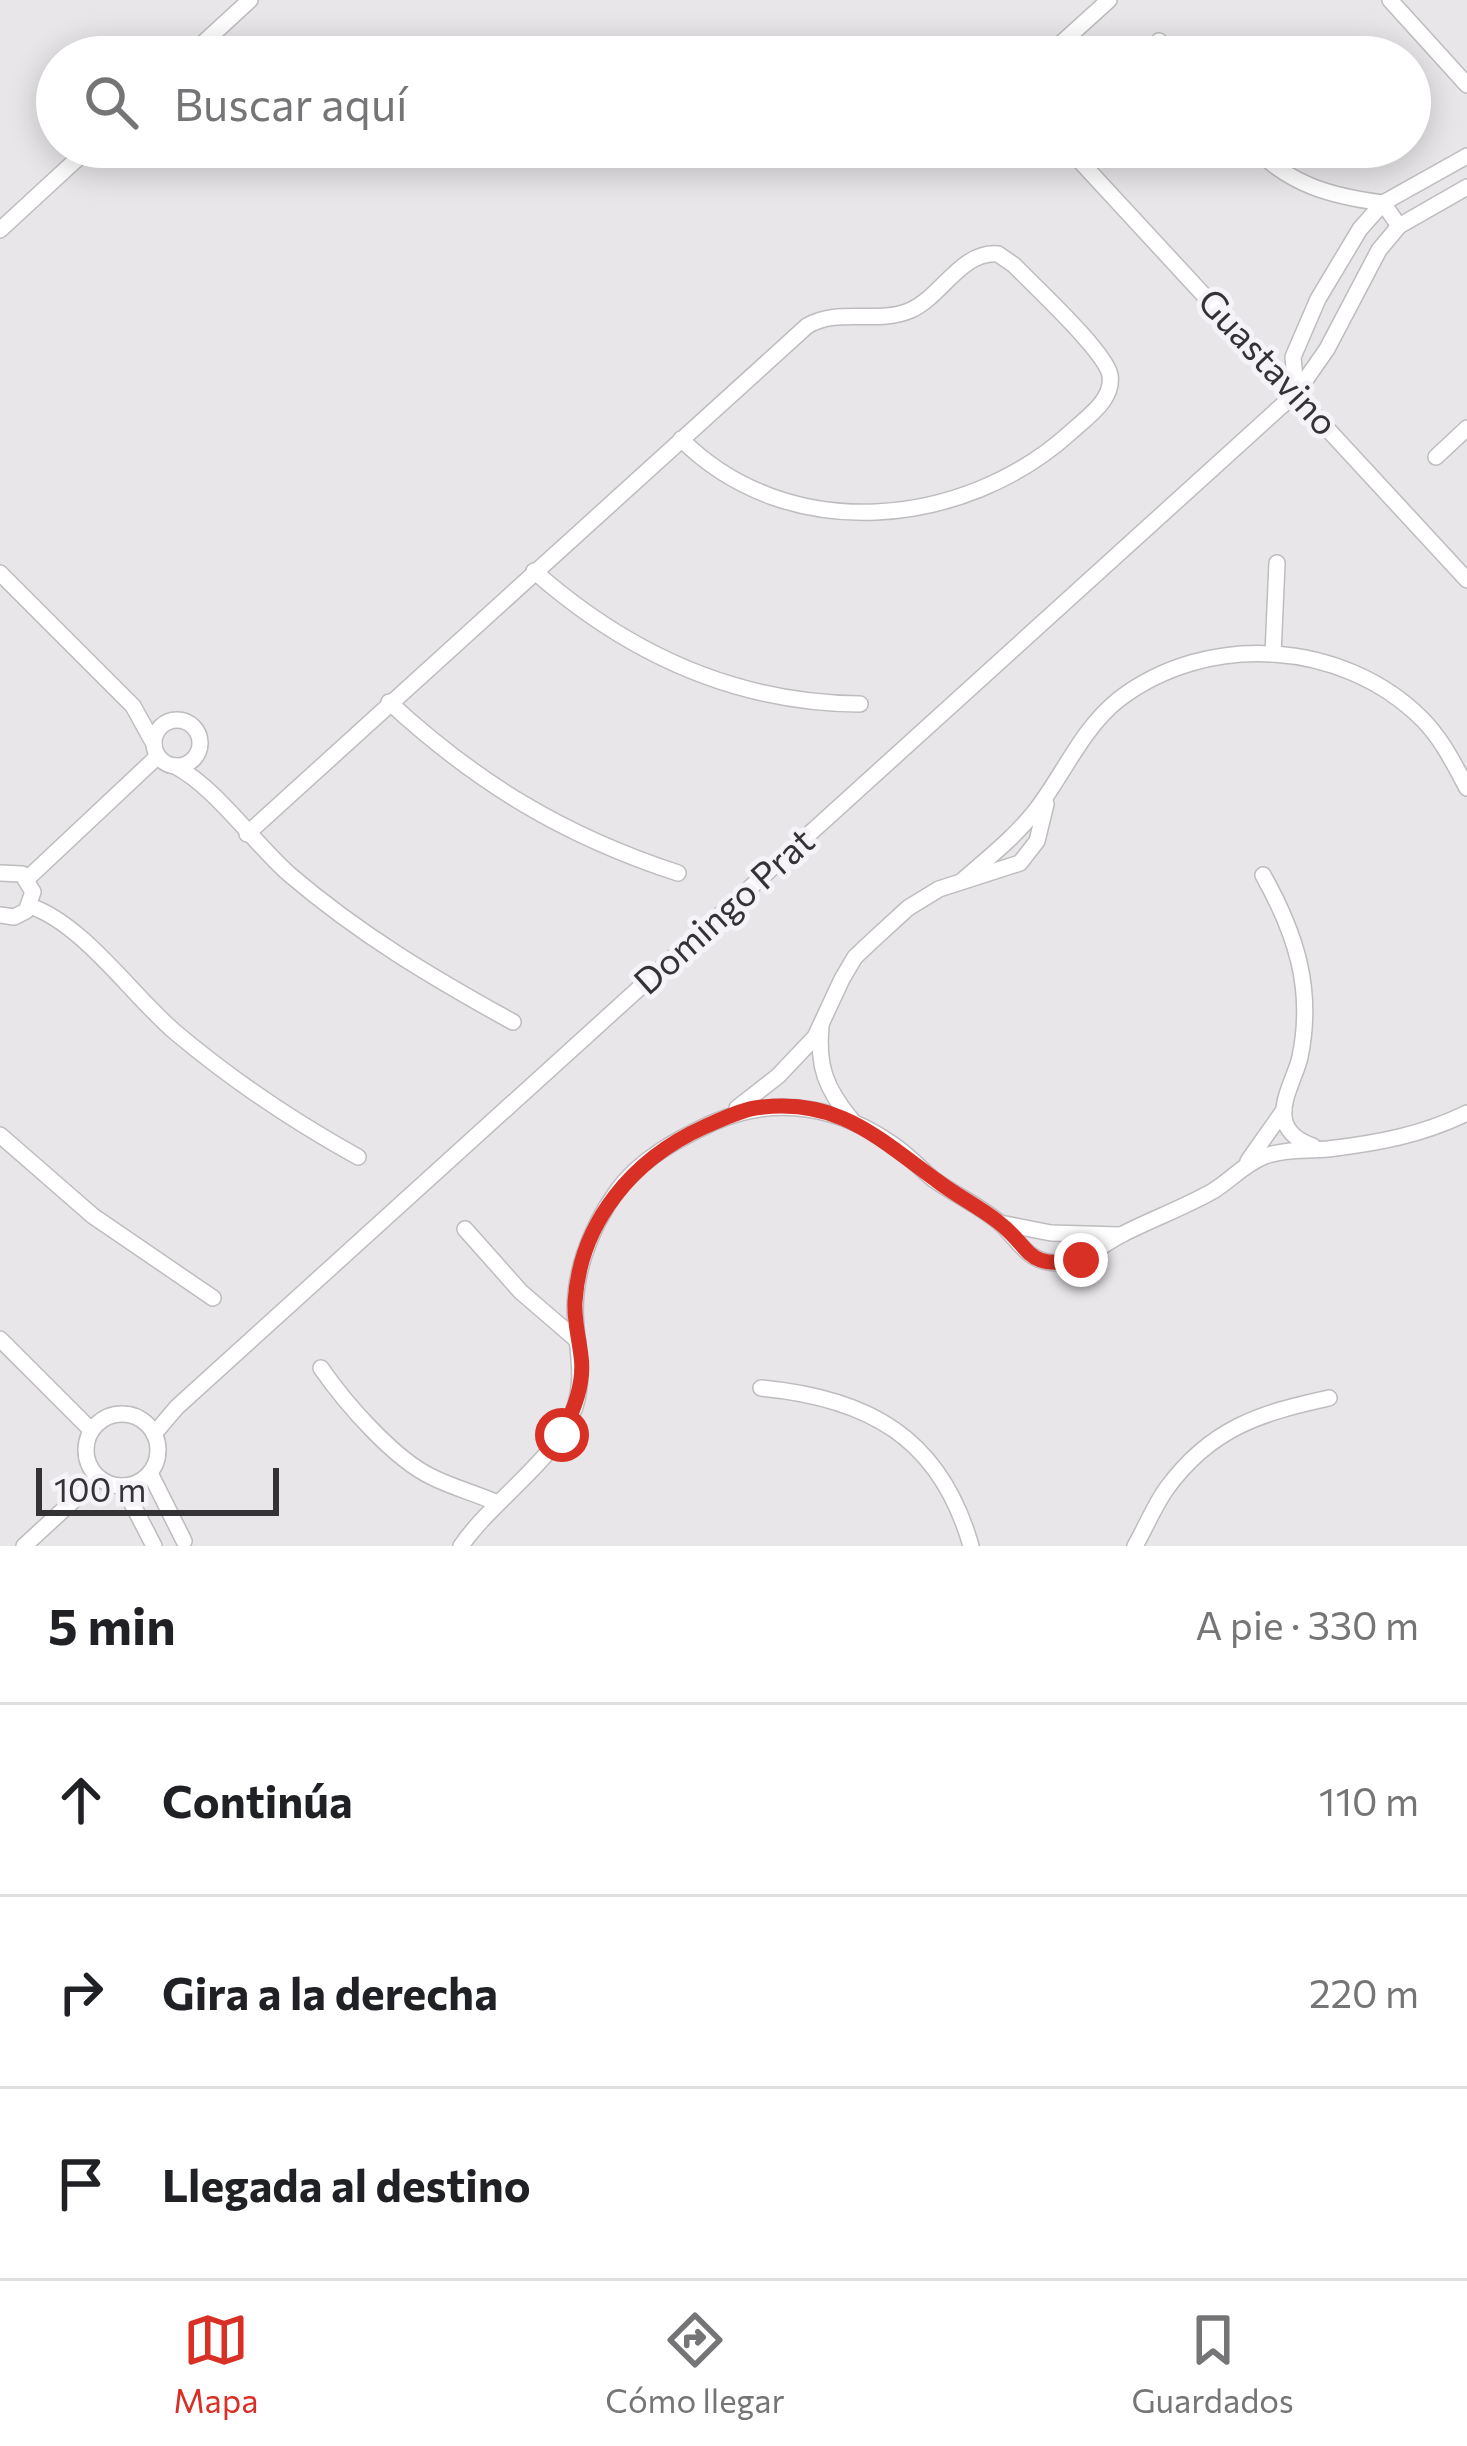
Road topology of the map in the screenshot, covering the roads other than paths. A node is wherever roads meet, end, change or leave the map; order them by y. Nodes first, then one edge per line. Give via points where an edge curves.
1 (250, 0) edge
2 (1108, 0) edge
3 (1390, 0) edge
4 (211, 36) edge
5 (1069, 36) edge
6 (1423, 36) edge
7 (1431, 45) edge
8 (1467, 85) edge
9 (1467, 156) edge
10 (68, 168) edge
11 (1087, 168) edge
12 (1275, 168) edge
13 (1467, 187) edge
14 (1383, 203) junction
15 (1399, 226) junction
16 (0, 230) edge
17 (1303, 332) junction
18 (1327, 350) junction
19 (1297, 392) junction
20 (1467, 428) edge
21 (681, 440) junction
22 (1436, 457) dead end
23 (1277, 562) dead end
24 (534, 571) junction
25 (0, 573) edge
26 (1467, 580) edge
27 (1273, 653) junction
28 (389, 701) junction
29 (860, 704) dead end
30 (134, 706) junction
31 (174, 720) junction
32 (200, 743) junction
33 (156, 750) junction
34 (175, 766) junction
35 (1051, 784) junction
36 (1467, 788) edge
37 (212, 796) junction
38 (247, 833) junction
39 (0, 873) edge
40 (678, 873) dead end
41 (1262, 875) dead end
42 (28, 879) junction
43 (963, 880) junction
44 (30, 906) junction
45 (5, 918) edge
46 (513, 1022) dead end
47 (822, 1023) junction
48 (796, 1059) junction
49 (824, 1070) junction
50 (778, 1076) junction
51 (830, 1093) junction
52 (784, 1106) junction
53 (812, 1109) junction
54 (1284, 1110) junction
55 (1467, 1113) edge
56 (724, 1118) junction
57 (852, 1121) junction
58 (0, 1135) edge
59 (1321, 1150) junction
60 (358, 1157) dead end
61 (1244, 1166) junction
62 (1000, 1222) junction
63 (465, 1229) dead end
64 (1036, 1230) junction
65 (1081, 1234) junction
66 (1122, 1234) junction
67 (1030, 1255) junction
68 (1081, 1260) junction
69 (213, 1298) dead end
70 (575, 1305) junction
71 (538, 1307) junction
72 (0, 1339) edge
73 (578, 1341) junction
74 (321, 1368) dead end
75 (761, 1388) dead end
76 (1329, 1398) dead end
77 (91, 1430) junction
78 (154, 1434) junction
79 (149, 1473) junction
80 (98, 1478) junction
81 (123, 1486) junction
82 (495, 1502) junction
83 (184, 1541) dead end
84 (24, 1546) edge
85 (154, 1546) edge
86 (461, 1546) edge
87 (971, 1546) edge
88 (1135, 1546) edge

1 - 4 street
2 - 5 street
3 - 6 street
7 - 8 street
9 - 14 street
10 - 16 street
11 - 19 street, Guastavino
12 - 14 street via 1319,192
13 - 15 street
14 - 15 street
14 - 17 street via 1349,246
15 - 18 street, Domingo Prat
17 - 18 street
17 - 19 street via 1293,357
18 - 19 street, Domingo Prat
19 - 26 street, Guastavino
19 - 78 street, Domingo Prat
20 - 22 street
21 - 21 street via 732,479 791,502 833,511 918,509 974,494 1031,464 1106,398 1110,376 1099,354 1014,265 990,253 906,312 834,316 807,326
21 - 24 street
23 - 27 street
24 - 28 street
24 - 29 street via 626,641 691,672 783,699
25 - 30 street
27 - 35 street via 1195,662 1138,687 1104,714
27 - 36 street via 1322,661 1388,691 1438,737
28 - 38 street
28 - 40 street via 534,812 600,847
30 - 31 street
30 - 33 street
31 - 32 street via 192,725
31 - 33 street via 158,731
32 - 34 street via 193,760
32 - 37 street
33 - 34 street
33 - 42 street
34 - 37 street
35 - 43 street via 1038,808
35 - 43 street via 1031,852 1012,868
37 - 38 street
38 - 46 street via 368,937
39 - 42 street
41 - 54 street via 1294,936 1305,992 1300,1056
42 - 44 street
43 - 47 street via 908,908 855,957
44 - 45 street
44 - 60 street via 64,922 203,1054
47 - 48 street
47 - 49 street
48 - 49 street
48 - 50 street
49 - 51 street
50 - 52 street
50 - 56 street
51 - 53 street
51 - 57 street
52 - 53 street
52 - 56 street
53 - 57 street
54 - 59 street via 1293,1134
54 - 61 street
55 - 59 street via 1421,1134
56 - 70 street via 681,1138 618,1189 580,1267
57 - 62 street
58 - 69 street via 111,1230
59 - 61 street via 1287,1150
61 - 66 street via 1190,1204
62 - 64 street
62 - 67 street
63 - 71 street
64 - 65 street
64 - 67 street
65 - 66 street
65 - 68 street
66 - 68 street
67 - 68 street
70 - 71 street
70 - 73 street
71 - 73 street
72 - 77 street
73 - 82 street via 580,1387 562,1435
74 - 82 street via 407,1461
75 - 87 street via 838,1400 895,1430 939,1474
76 - 88 street via 1236,1424 1166,1489
77 - 78 street via 108,1416 130,1414
77 - 80 street via 85,1450
78 - 79 street via 158,1454
79 - 81 street
79 - 83 street
80 - 81 street
80 - 84 street
81 - 85 street
82 - 86 street

